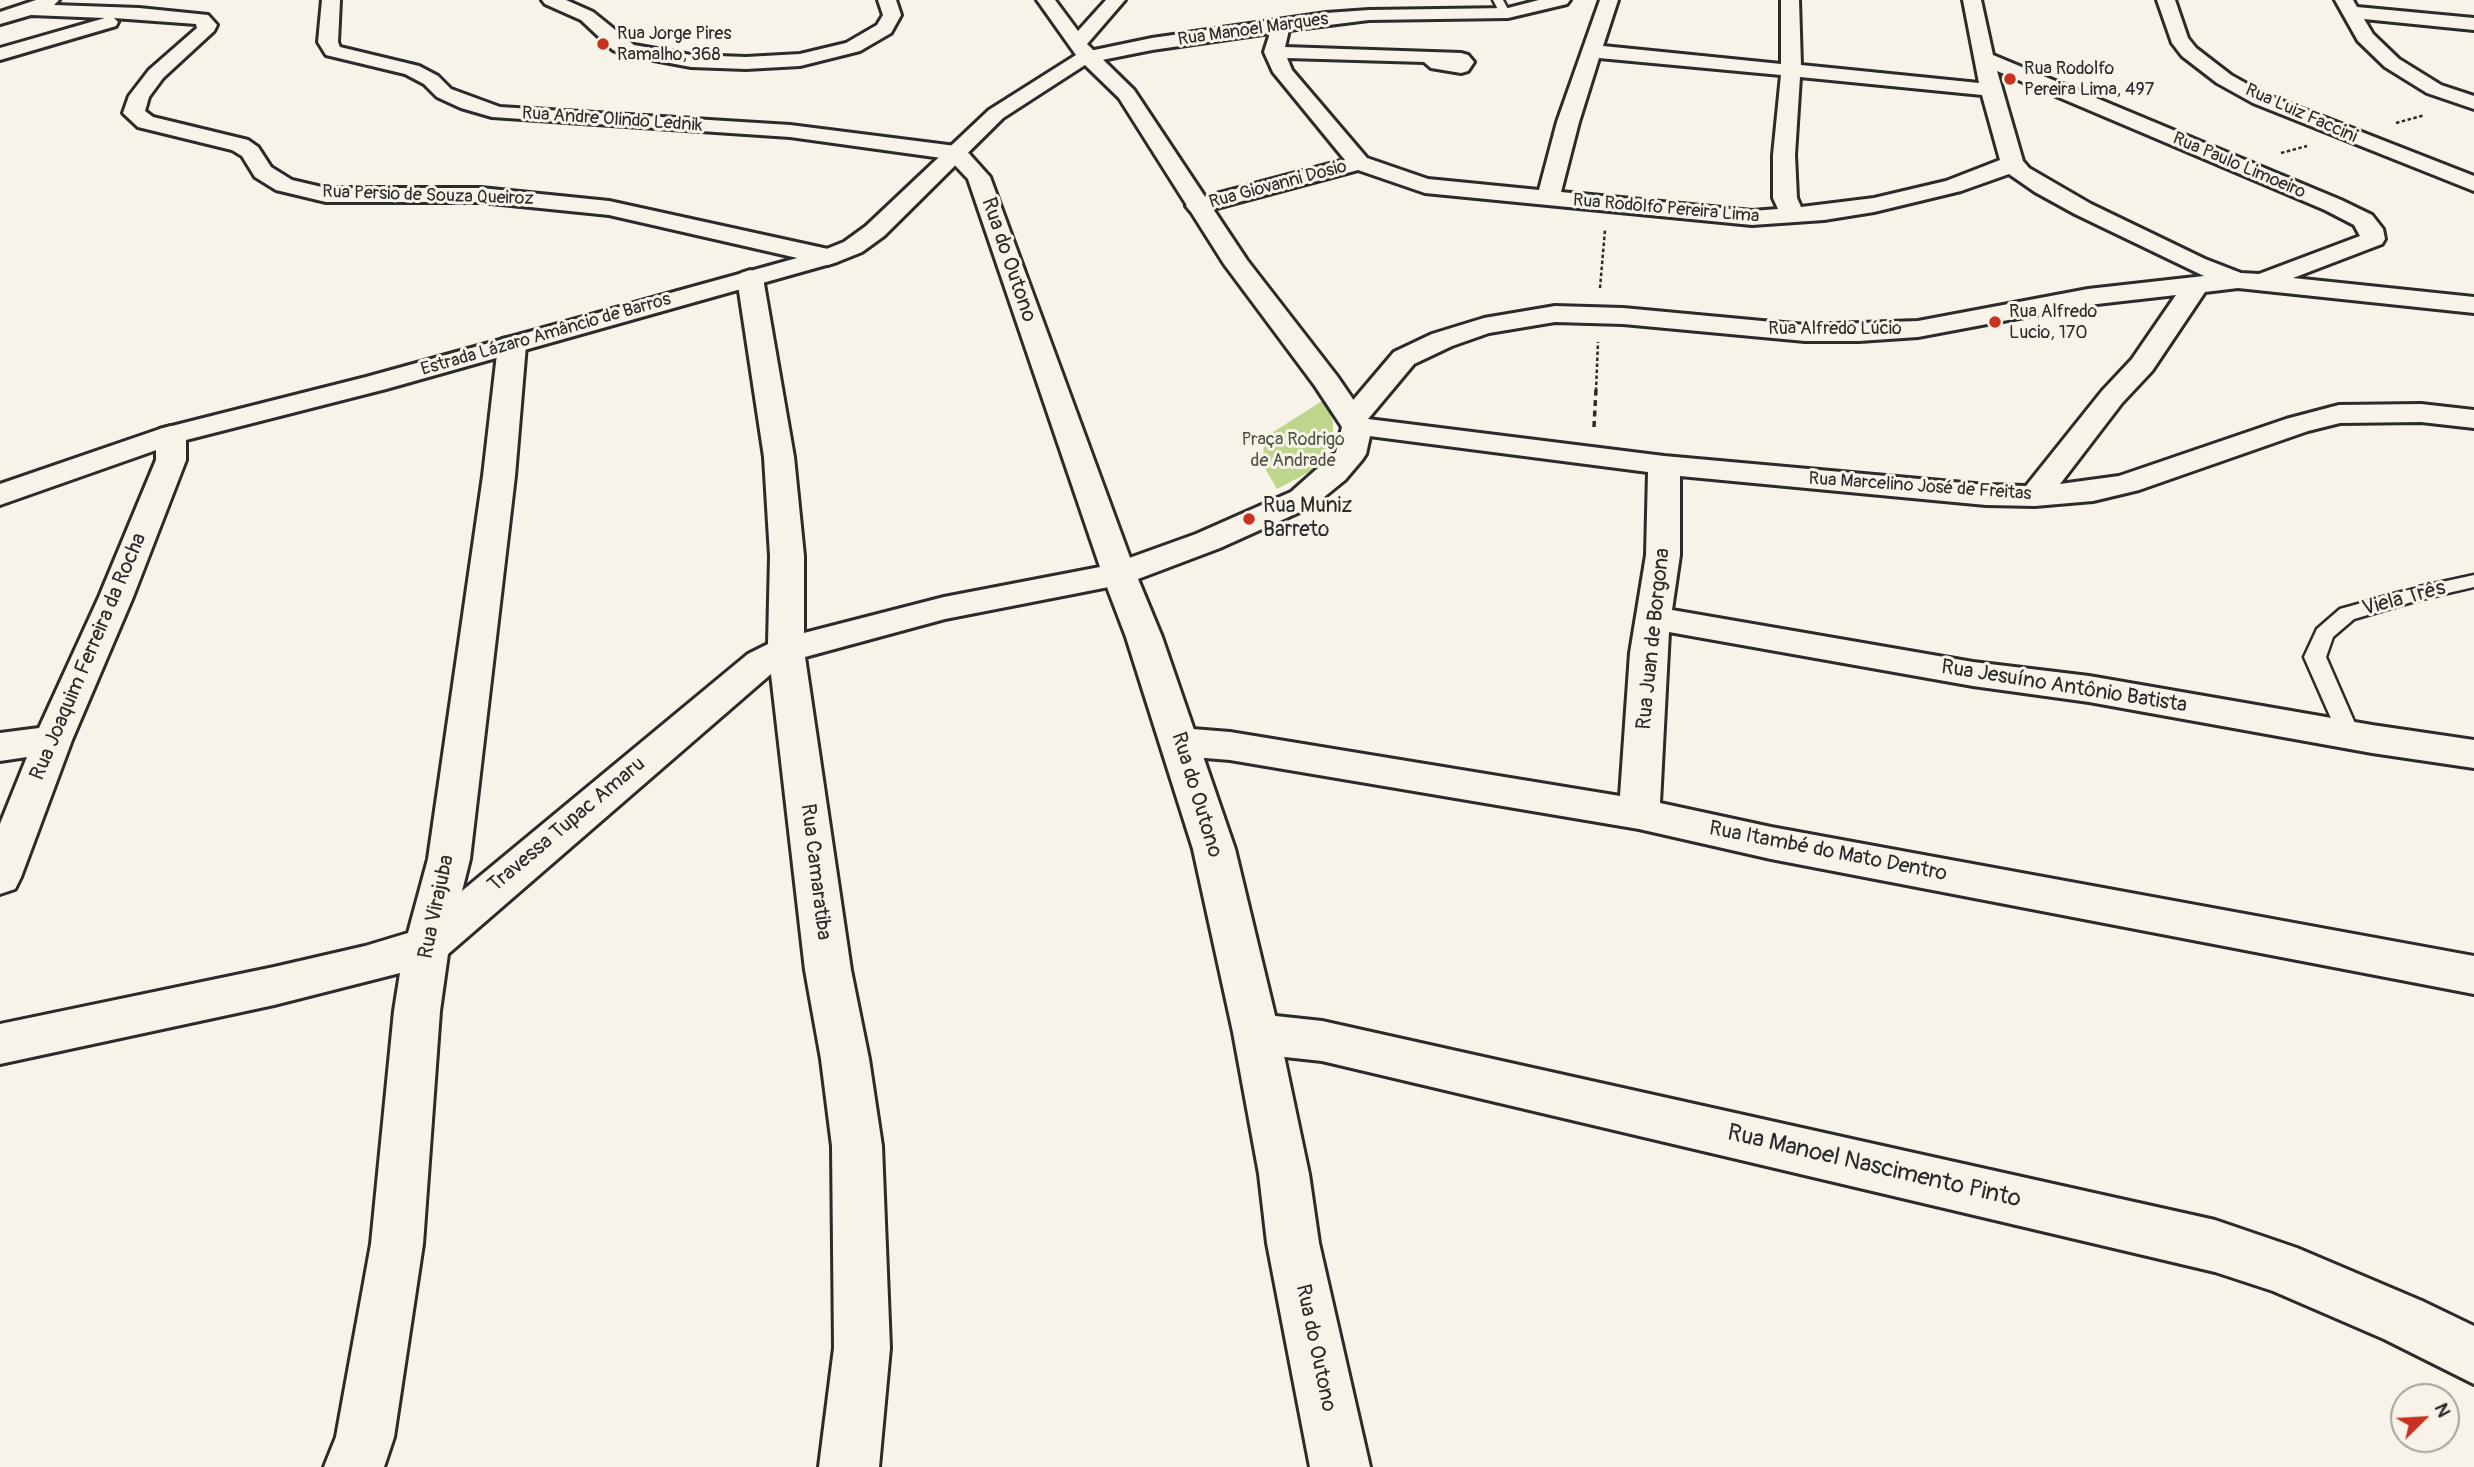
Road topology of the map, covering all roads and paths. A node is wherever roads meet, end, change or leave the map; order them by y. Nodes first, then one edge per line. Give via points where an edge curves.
1 (50, 0) edge
2 (331, 0) edge
3 (887, 0) edge
4 (1046, 0) edge
5 (1116, 0) edge
6 (1561, 0) edge
7 (1609, 0) edge
8 (1790, 0) edge
9 (1972, 0) edge
10 (2166, 0) edge
11 (2322, 0) edge
12 (558, 1) edge
13 (1502, 7) edge
14 (2348, 7) edge
15 (31, 10) junction
16 (139, 13) junction
17 (0, 18) edge
18 (2474, 24) edge
19 (1281, 26) junction
20 (1592, 51) junction
21 (1274, 52) junction
22 (0, 54) edge
23 (1089, 57) junction
24 (1430, 57) dead end
25 (1983, 58) junction
26 (1791, 70) junction
27 (1991, 90) junction
28 (2474, 103) edge
29 (956, 153) junction
30 (1359, 163) junction
31 (2012, 163) junction
32 (2474, 184) edge
33 (1548, 199) junction
34 (1606, 204) junction
35 (1198, 206) junction
36 (1793, 216) junction
37 (828, 257) junction
38 (750, 278) junction
39 (2249, 281) junction
40 (2196, 285) junction
41 (2474, 305) edge
42 (1597, 314) junction
43 (512, 345) junction
44 (2474, 419) edge
45 (1355, 422) junction
46 (171, 435) junction
47 (1595, 456) junction
48 (1664, 465) junction
49 (0, 495) edge
50 (2035, 496) junction
51 (1119, 574) junction
52 (2474, 581) edge
53 (1654, 618) junction
54 (786, 650) junction
55 (2348, 735) junction
56 (53, 740) junction
57 (1180, 742) junction
58 (0, 747) edge
59 (2474, 754) edge
60 (1639, 814) junction
61 (0, 877) edge
62 (427, 946) junction
63 (2427, 967) junction
64 (2474, 975) edge
65 (2474, 1001) edge
66 (1257, 1034) junction
67 (0, 1044) edge
68 (2474, 1356) edge
69 (354, 1467) edge
70 (849, 1467) edge
71 (1340, 1467) edge

1 - 15 street
2 - 29 street, Rua Andre Olindo Lednik via 328,42 334,51 412,70 444,93 499,113 790,131
3 - 12 street via 892,15 884,29 853,47 800,60 746,63 691,61 629,50 587,16
4 - 23 street
5 - 23 street
6 - 13 street
7 - 20 street
8 - 26 street
9 - 25 street
10 - 32 street, Rua Luiz Faccini via 2179,39 2224,79 2260,99
11 - 14 street
13 - 19 street, Rua Manoel Marques via 1463,15 1369,15
14 - 18 street
14 - 28 street via 2365,37 2392,63 2434,89
15 - 16 street, Rua Persio de Souza Queiroz
15 - 17 street
16 - 22 street
16 - 37 street, Rua Persio de Souza Queiroz via 192,17 208,25 156,74 139,96 134,113 146,122 240,145 263,172 284,185 326,195 481,195 609,208
19 - 21 street
19 - 23 street, Rua Manoel Marques
20 - 26 street
20 - 33 street
21 - 24 street, Rua Manoel Marques
21 - 30 street, Rua Giovanni Dosio via 1283,72
23 - 29 street, Estrada Lázaro Amâncio de Barros via 996,114
23 - 35 street via 1127,94
25 - 27 street
25 - 39 street, Rua Paulo Limoeiro via 2333,205 2371,229 2373,239 2360,246
26 - 27 street
26 - 36 street via 1784,155 1785,198
27 - 31 street
29 - 37 street, Estrada Lázaro Amâncio de Barros via 875,231
29 - 51 street, Rua do Outono via 979,177
30 - 33 street, Rua Rodolfo Pereira Lima via 1425,186
30 - 35 street, Rua Giovanni Dosio
31 - 36 street, Rua Rodolfo Pereira Lima via 1908,197
31 - 39 street via 2073,203 2196,264
33 - 34 street, Rua Rodolfo Pereira Lima
34 - 36 street, Rua Rodolfo Pereira Lima via 1752,218
34 - 42 path
35 - 45 street
37 - 38 street, Estrada Lázaro Amâncio de Barros
38 - 43 street, Estrada Lázaro Amâncio de Barros
38 - 54 street, Rua Camaratiba via 779,457 787,556
39 - 40 street, Rua Alfredo Lúcio
39 - 41 street, Rua Alfredo Lúcio
40 - 42 street, Rua Alfredo Lúcio via 2079,298 1917,329 1859,333
40 - 50 street via 2142,365
42 - 45 street, Rua Alfredo Lúcio via 1522,319 1442,340 1404,358
42 - 47 path
43 - 46 street, Estrada Lázaro Amâncio de Barros
43 - 62 street, Rua Virajuba via 449,859
44 - 50 street, Rua Marcelino José de Freitas via 2421,413 2339,414 2128,483
45 - 47 street, Rua Marcelino José de Freitas
45 - 51 street via 1351,454 1302,499 1209,541
46 - 49 street, Estrada Lázaro Amâncio de Barros
46 - 56 street, Rua Joaquim Ferreira da Rocha via 171,460
47 - 48 street, Rua Marcelino José de Freitas
48 - 50 street, Rua Marcelino José de Freitas
48 - 53 street, Rua Juan de Borgona via 1664,555
51 - 54 street, Travessa Tupac Amaru via 944,608
51 - 57 street, Rua do Outono
52 - 55 lane, Viela Três via 2347,614 2324,634 2315,657
53 - 55 street, Rua Jesuíno Antônio Batista
53 - 60 street, Rua Juan de Borgona
54 - 62 street, Travessa Tupac Amaru via 761,663 668,739
54 - 70 street, Rua Camaratiba via 828,970 857,1146 862,1348
55 - 59 street, Rua Jesuíno Antônio Batista
56 - 58 street
56 - 61 street, Rua Joaquim Ferreira da Rocha
57 - 60 street, Rua Itambé do Mato Dentro via 1230,746
57 - 66 street, Rua do Outono via 1214,849
60 - 63 street, Rua Itambé do Mato Dentro
62 - 67 street, Travessa Tupac Amaru via 339,971
62 - 69 street, Rua Virajuba via 397,1244 365,1437
63 - 64 street, Rua Itambé do Mato Dentro
63 - 65 street
66 - 68 street, Rua Manoel Nascimento Pinto via 1322,1041 2215,1246 2278,1267 2403,1320
66 - 71 street, Rua do Outono via 1293,1242

